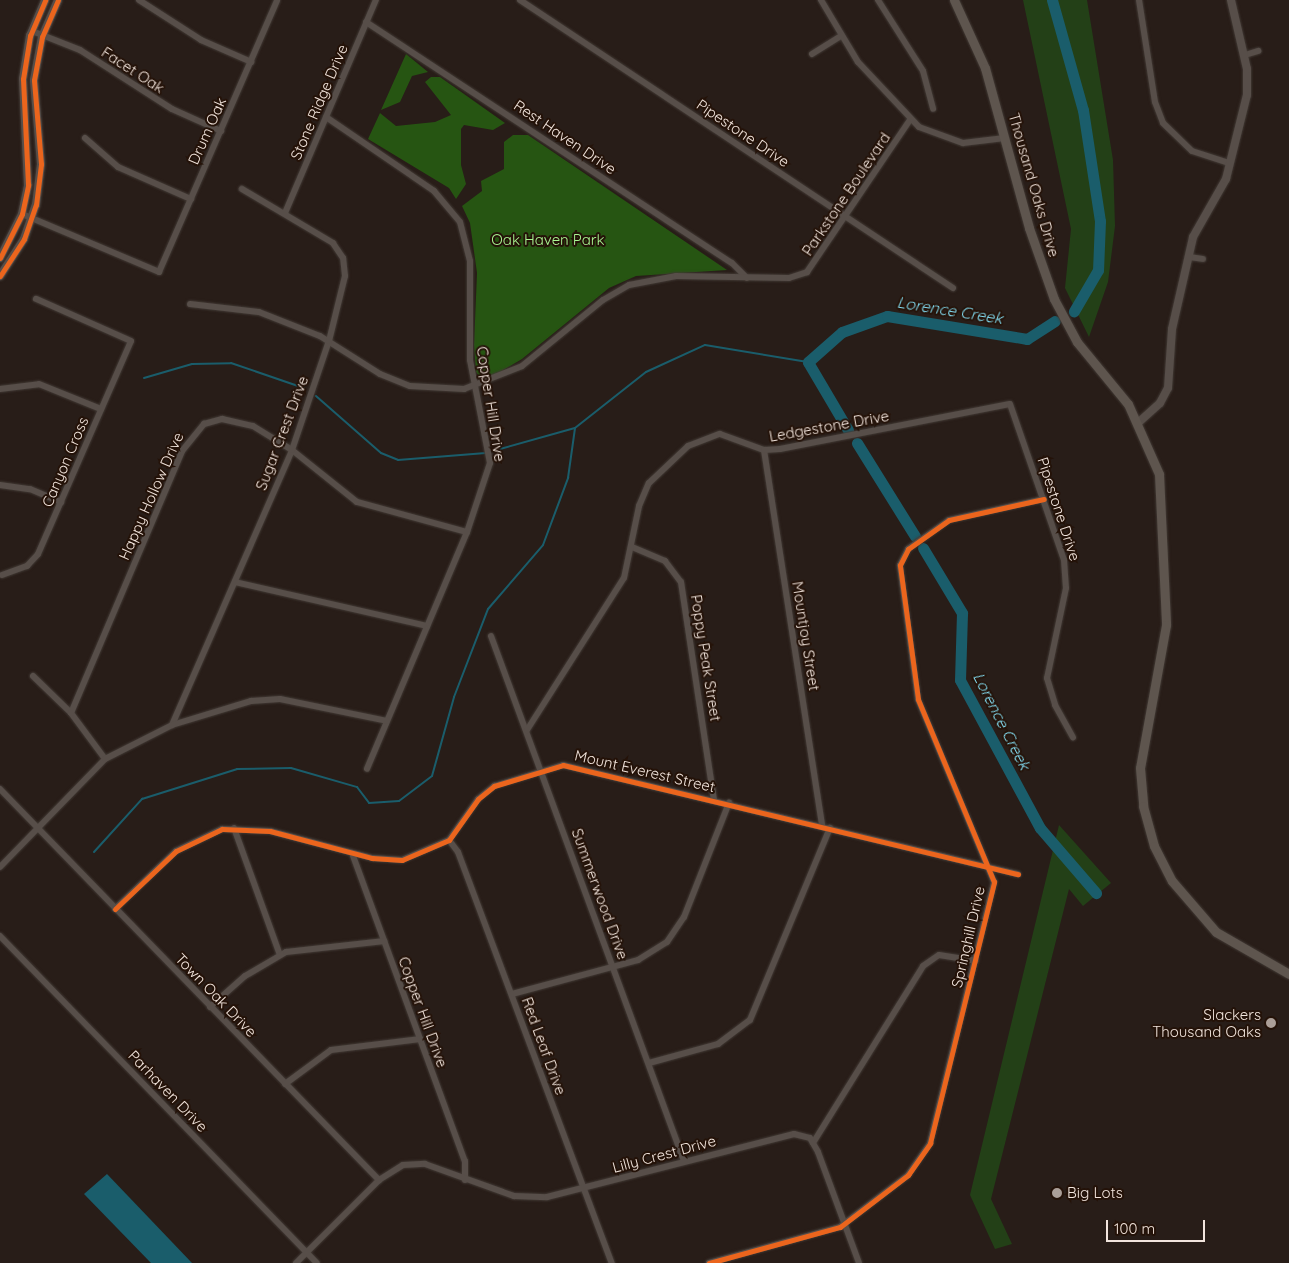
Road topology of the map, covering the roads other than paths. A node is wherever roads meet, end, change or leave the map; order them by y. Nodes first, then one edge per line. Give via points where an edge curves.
1 (45, 0) edge
2 (58, 0) edge
3 (140, 0) edge
4 (277, 0) edge
5 (376, 0) edge
6 (520, 0) edge
7 (821, 0) edge
8 (878, 0) edge
9 (954, 0) edge
10 (1139, 0) edge
11 (1230, 0) edge
12 (366, 22) junction
13 (32, 31) junction
14 (42, 36) junction
15 (841, 36) junction
16 (1258, 51) dead end
17 (812, 54) dead end
18 (1244, 55) junction
19 (251, 62) junction
20 (933, 109) dead end
21 (326, 117) junction
22 (910, 120) junction
23 (221, 131) junction
24 (84, 138) dead end
25 (1005, 138) junction
26 (1230, 163) junction
27 (242, 189) dead end
28 (191, 199) junction
29 (285, 213) junction
30 (22, 214) junction
31 (846, 216) junction
32 (33, 217) junction
33 (1189, 257) junction
34 (0, 258) edge
35 (1203, 259) dead end
36 (0, 276) edge
37 (747, 278) junction
38 (952, 288) dead end
39 (36, 299) dead end
40 (190, 304) dead end
41 (329, 341) junction
42 (474, 386) junction
43 (0, 389) edge
44 (1010, 404) joint
45 (101, 410) junction
46 (1138, 422) junction
47 (292, 450) junction
48 (764, 450) junction
49 (0, 485) edge
50 (1044, 499) junction
51 (61, 502) junction
52 (467, 532) junction
53 (632, 547) junction
54 (2, 575) dead end
55 (235, 582) junction
56 (427, 626) junction
57 (491, 636) dead end
58 (33, 676) dead end
59 (70, 713) junction
60 (387, 721) junction
61 (172, 725) junction
62 (527, 730) junction
63 (1073, 737) dead end
64 (105, 759) junction
65 (367, 769) dead end
66 (541, 771) junction
67 (0, 790) edge
68 (714, 800) junction
69 (729, 804) junction
70 (822, 826) junction
71 (35, 827) junction
72 (234, 828) junction
73 (830, 828) junction
74 (449, 840) junction
75 (352, 853) junction
76 (0, 867) edge
77 (990, 867) junction
78 (1018, 874) dead end
79 (115, 909) junction
80 (0, 936) edge
81 (384, 941) junction
82 (280, 954) junction
83 (976, 962) junction
84 (614, 967) junction
85 (1289, 974) edge
86 (512, 994) junction
87 (210, 1007) junction
88 (420, 1039) junction
89 (649, 1063) junction
90 (285, 1084) junction
91 (813, 1143) junction
92 (684, 1161) junction
93 (379, 1180) junction
94 (465, 1180) junction
95 (584, 1189) junction
96 (844, 1224) junction
97 (307, 1252) junction
98 (296, 1263) edge
99 (317, 1263) edge
100 (612, 1263) edge
101 (710, 1263) edge
102 (859, 1263) edge

1 - 13 street
2 - 14 street
3 - 19 street via 201,40
4 - 19 street, Drum Oak
5 - 12 street, Stone Ridge Drive
6 - 31 street, Pipestone Drive
7 - 15 street
8 - 20 street via 923,71
9 - 25 main road, Thousand Oaks Drive via 985,68
10 - 26 street via 1155,102 1163,123 1184,146
11 - 18 street
12 - 21 street, Stone Ridge Drive
12 - 37 street, Rest Haven Drive via 732,263
13 - 14 street, Facet Oak
13 - 30 street via 22,79 30,164
14 - 23 street, Facet Oak via 80,50 172,109
14 - 32 street via 34,80 41,164
15 - 17 street
15 - 22 street via 870,78
16 - 18 street
18 - 26 street via 1247,95
19 - 23 street, Drum Oak
21 - 29 street, Stone Ridge Drive
21 - 42 street, Copper Hill Drive via 434,191 460,222 470,261 468,327
22 - 25 street via 953,142 981,143
22 - 31 street, Parkstone Boulevard
23 - 28 street, Drum Oak
24 - 28 street via 118,167
25 - 46 main road, Thousand Oaks Drive via 1029,228 1060,312
26 - 33 street via 1220,193 1198,225
27 - 29 street, Sugar Crest Drive
28 - 32 street, Drum Oak via 159,272
29 - 41 street, Sugar Crest Drive via 326,238 343,258 344,285
30 - 32 street
30 - 34 street
31 - 37 street, Parkstone Boulevard via 807,272 789,278
31 - 38 street, Pipestone Drive
32 - 36 street
33 - 35 street
33 - 46 street via 1170,341 1168,388 1160,403
37 - 42 street, Parkstone Boulevard via 676,276 627,286 603,300 522,366
39 - 45 street, Canyon Cross via 131,340
40 - 41 street, Parkstone Boulevard via 244,308
41 - 42 street, Parkstone Boulevard via 380,374 410,386 441,391
41 - 47 street, Sugar Crest Drive
42 - 52 street, Copper Hill Drive via 490,463
43 - 45 street via 39,384
44 - 48 street, Ledgestone Drive
44 - 50 street, Pipestone Drive
45 - 51 street, Canyon Cross
46 - 85 main road, Thousand Oaks Drive via 1160,474 1165,528 1166,625 1140,754 1148,828 1172,881 1199,915 1232,944
47 - 52 street, Happy Hollow Drive via 357,502
47 - 55 street, Sugar Crest Drive
47 - 59 street, Happy Hollow Drive via 243,423 211,421 195,430 182,451
48 - 53 street, Ledgestone Drive via 720,434 688,446 649,483 639,506
48 - 70 street, Mountjoy Street
49 - 51 street via 30,489
50 - 63 street, Pipestone Drive via 1066,579 1048,662 1048,685
50 - 77 street, Springhill Drive via 949,520 908,549 900,565 918,698
51 - 54 street, Canyon Cross via 35,559
52 - 56 street, Copper Hill Drive
53 - 62 street, Ledgestone Drive via 621,583
53 - 68 street, Poppy Peak Street via 665,561 681,582
55 - 56 street
55 - 61 street, Sugar Crest Drive
56 - 60 street, Copper Hill Drive
57 - 62 street, Summerwood Drive
58 - 59 street
59 - 64 street
60 - 61 street via 280,699 251,701
60 - 65 street, Copper Hill Drive
61 - 64 street
62 - 66 street, Summerwood Drive
64 - 71 street
66 - 68 street, Mount Everest Street via 567,765
66 - 74 street, Mount Everest Street via 487,791
66 - 84 street, Summerwood Drive
67 - 71 street, Town Oak Drive
68 - 69 street, Mount Everest Street
69 - 70 street, Mount Everest Street
69 - 84 street via 676,931 655,951
70 - 73 street, Mount Everest Street
71 - 76 street
71 - 79 street, Town Oak Drive
72 - 75 street, Mount Everest Street via 270,831
72 - 79 street, Mount Everest Street via 198,838 176,851
72 - 82 street
73 - 77 street, Mount Everest Street
73 - 89 street via 750,1020 718,1044
74 - 75 street, Mount Everest Street via 402,860
74 - 86 street, Red Leaf Drive via 458,852
75 - 81 street, Copper Hill Drive
77 - 78 street, Mount Everest Street
77 - 83 street, Springhill Drive via 993,893
79 - 87 street, Town Oak Drive
80 - 97 street, Parhaven Drive
81 - 82 street via 309,946
81 - 88 street, Copper Hill Drive
82 - 87 street via 245,976
83 - 91 street via 939,955 923,966
83 - 96 street, Springhill Drive via 927,1148 908,1175
84 - 86 street
84 - 89 street, Summerwood Drive
86 - 95 street, Red Leaf Drive
87 - 90 street, Town Oak Drive
88 - 90 street via 331,1050
88 - 94 street, Copper Hill Drive via 465,1161
89 - 92 street, Summerwood Drive
90 - 93 street, Town Oak Drive
91 - 92 street, Lilly Crest Drive via 804,1135 794,1134
91 - 96 street
92 - 95 street, Lilly Crest Drive
93 - 94 street, Lilly Crest Drive via 414,1163
93 - 97 street, Lilly Crest Drive
94 - 95 street, Lilly Crest Drive via 527,1197
95 - 100 street, Red Leaf Drive
96 - 101 street, Springhill Drive
96 - 102 street
97 - 98 street, Lilly Crest Drive
97 - 99 street, Parhaven Drive

